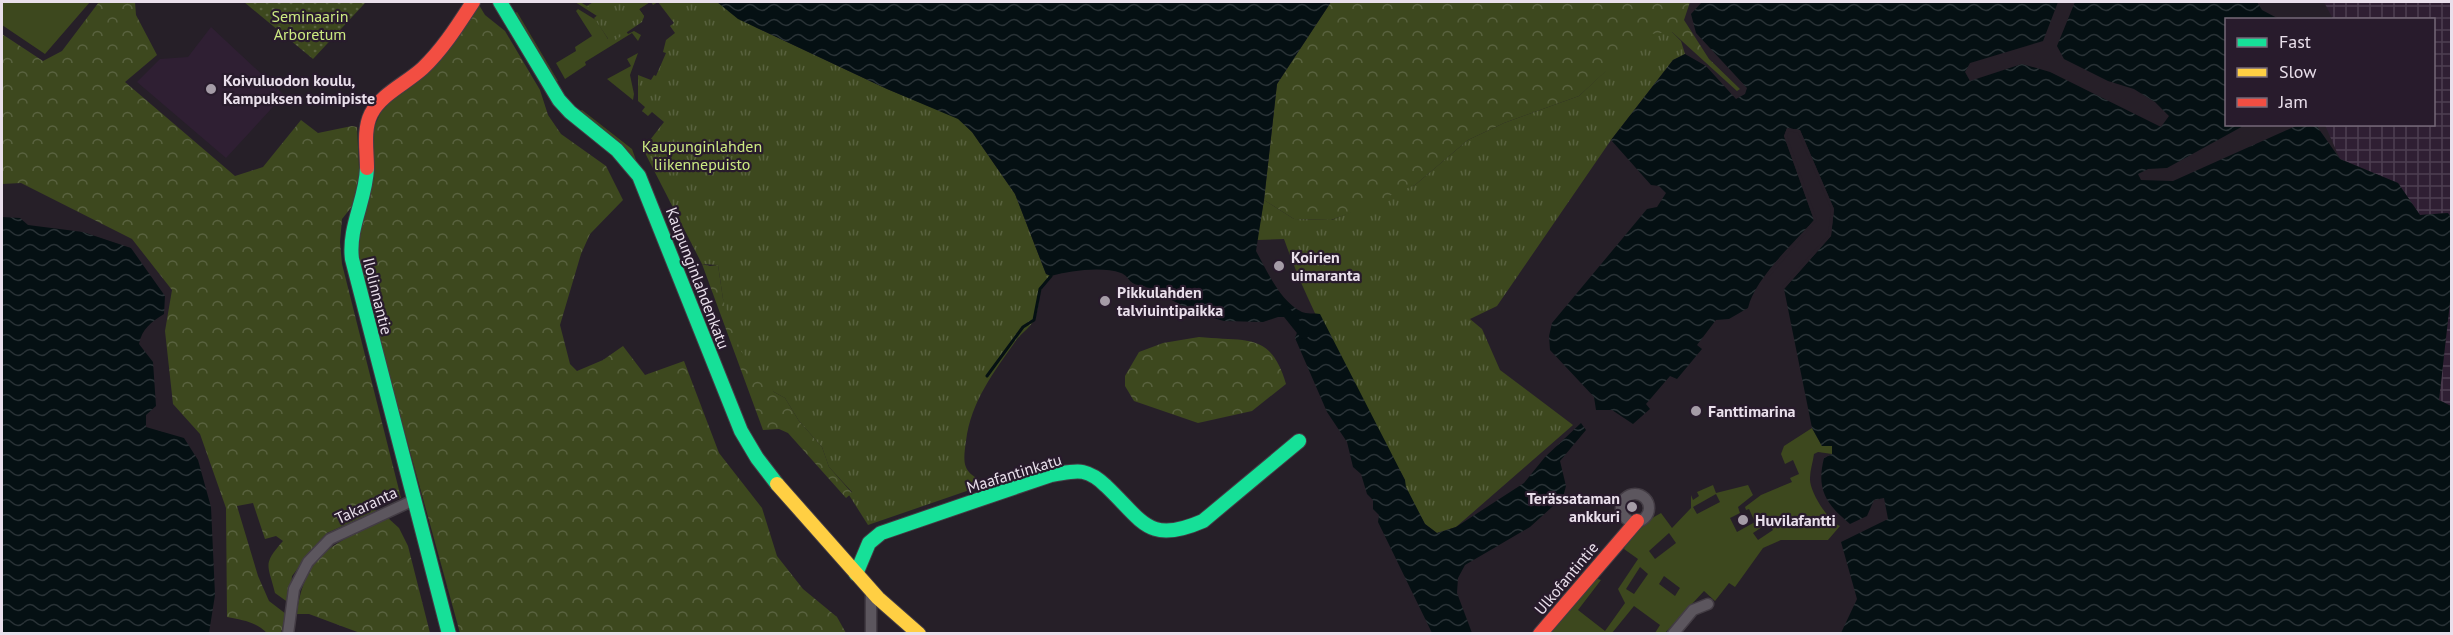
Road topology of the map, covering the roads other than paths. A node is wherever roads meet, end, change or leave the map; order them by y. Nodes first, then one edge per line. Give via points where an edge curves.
1 (473, 2) edge
2 (500, 2) edge
3 (1299, 441) dead end
4 (414, 500) junction
5 (1622, 514) junction
6 (1637, 521) junction
7 (1616, 544) junction
8 (856, 574) junction
9 (871, 589) junction
10 (1708, 604) dead end
11 (288, 633) edge
12 (449, 633) edge
13 (871, 633) edge
14 (919, 633) edge
15 (1540, 633) edge
16 (1673, 633) edge

1 - 4 street, Ilolinnantie via 429,63 371,113 367,179 349,240
2 - 8 street, Kaupunginlahdenkatu via 559,100 617,150 639,176 748,446 778,488
3 - 8 street, Maafantinkatu via 1203,521 1188,528 1162,532 1151,529 1101,480 1083,472 1071,472 1051,475 881,533 869,543
4 - 11 street, Takaranta via 330,539 308,562 294,590
4 - 12 street, Ilolinnantie
5 - 6 street
5 - 6 street, Ulkofantintie via 1621,505 1626,497 1643,497 1648,509 1645,517
5 - 7 street, Ulkofantintie
6 - 7 street, Ulkofantintie
7 - 15 street, Ulkofantintie
8 - 9 street
9 - 13 street
9 - 14 street
10 - 16 street via 1692,610

